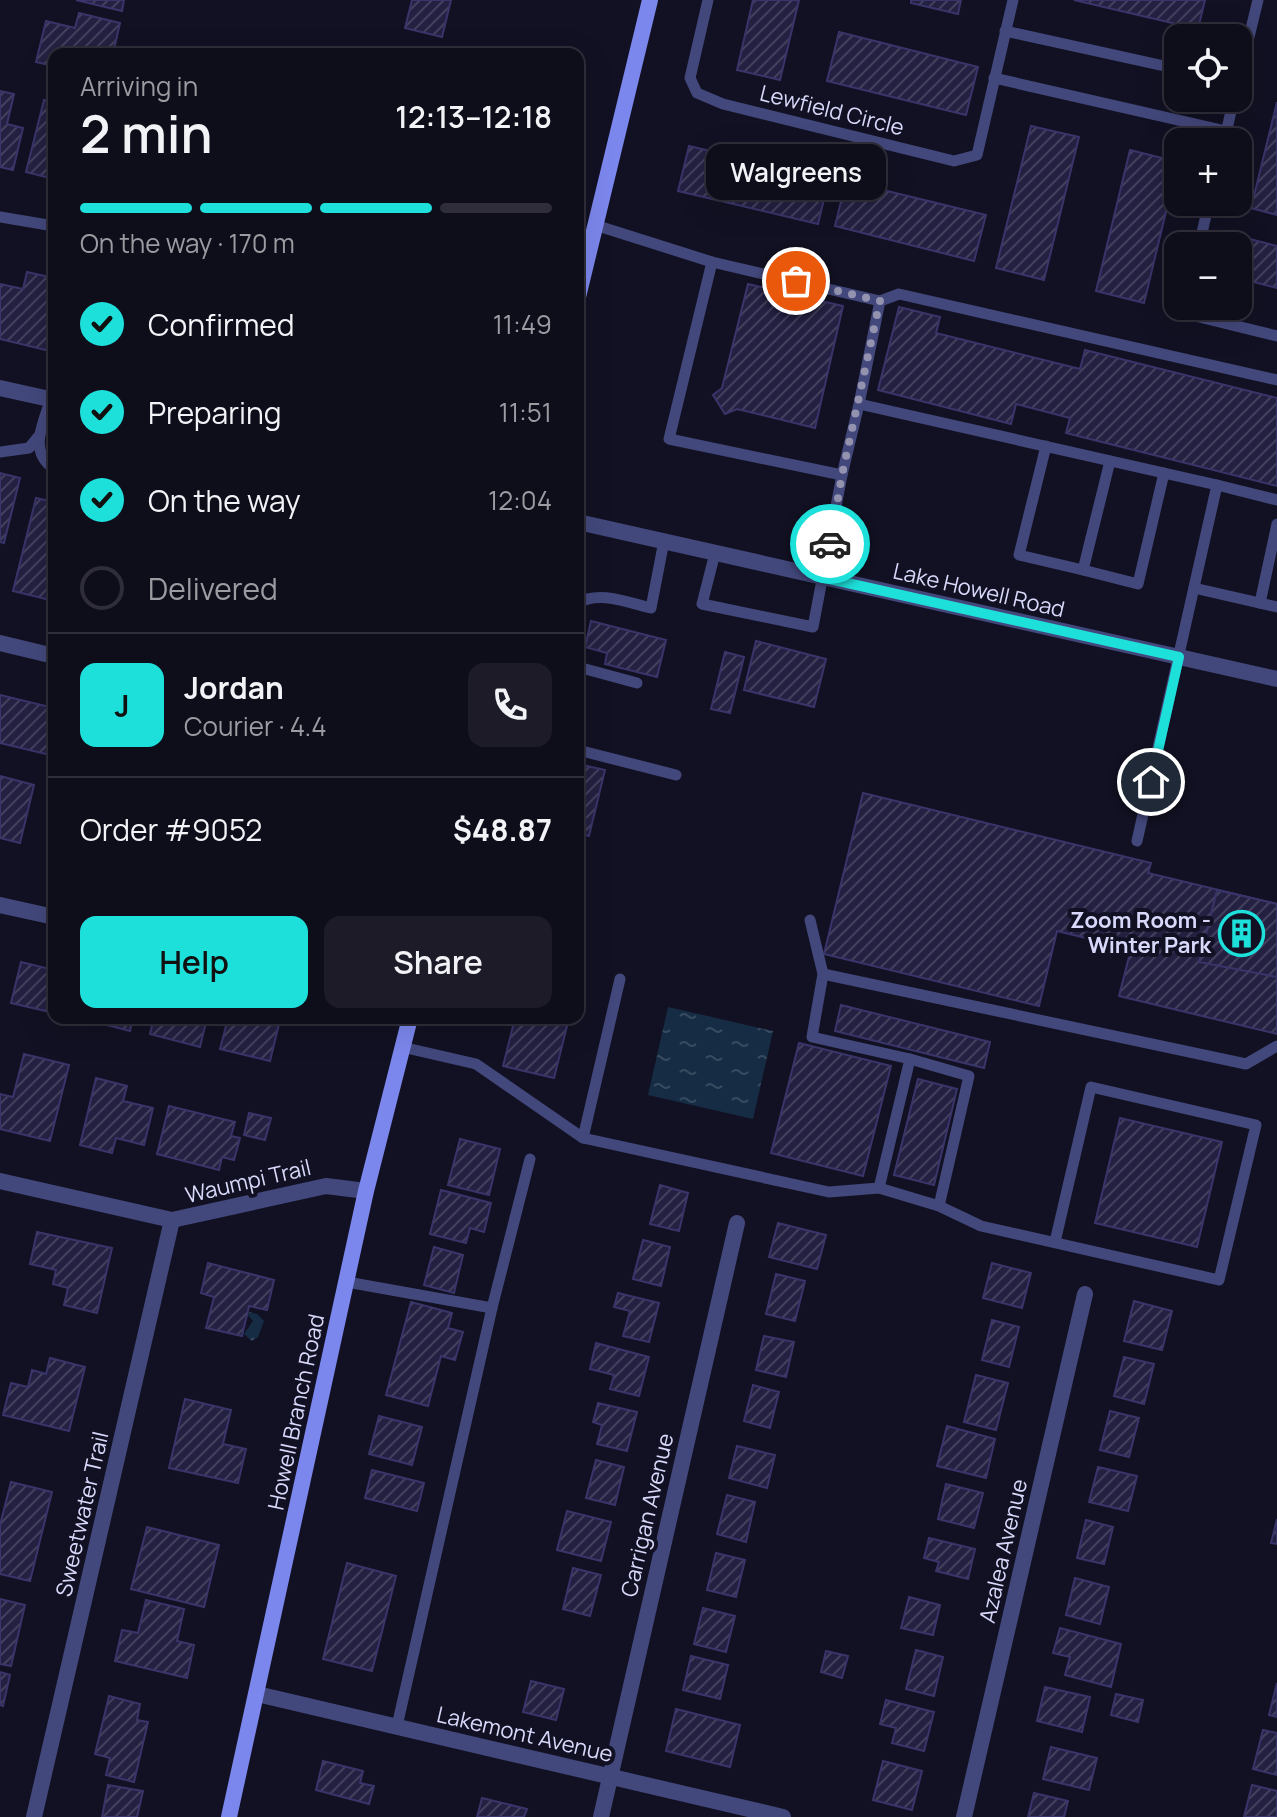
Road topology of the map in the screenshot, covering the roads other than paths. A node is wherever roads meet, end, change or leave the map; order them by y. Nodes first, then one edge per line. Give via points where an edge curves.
1 (650, 0) edge
2 (708, 0) edge
3 (1013, 0) edge
4 (1258, 0) edge
5 (1252, 25) edge
6 (1005, 31) junction
7 (1164, 66) edge
8 (994, 78) junction
9 (1190, 128) edge
10 (0, 217) edge
11 (48, 225) edge
12 (595, 225) junction
13 (712, 262) junction
14 (584, 272) edge
15 (880, 301) junction
16 (1212, 320) edge
17 (1277, 336) edge
18 (1277, 380) edge
19 (0, 388) edge
20 (48, 395) edge
21 (859, 404) junction
22 (48, 412) edge
23 (41, 434) junction
24 (1046, 446) junction
25 (0, 452) edge
26 (1110, 461) junction
27 (48, 465) edge
28 (1164, 473) junction
29 (842, 475) junction
30 (1217, 485) junction
31 (1277, 500) edge
32 (584, 523) edge
33 (1277, 524) edge
34 (664, 541) junction
35 (715, 553) junction
36 (1083, 570) junction
37 (825, 578) junction
38 (1194, 588) junction
39 (584, 600) edge
40 (1260, 603) junction
41 (1277, 607) edge
42 (0, 643) edge
43 (48, 655) edge
44 (1179, 657) junction
45 (584, 669) edge
46 (1277, 679) edge
47 (637, 683) dead end
48 (584, 752) edge
49 (676, 775) dead end
50 (1137, 841) dead end
51 (0, 905) edge
52 (48, 916) edge
53 (810, 920) dead end
54 (823, 974) junction
55 (620, 979) dead end
56 (408, 1024) edge
57 (1277, 1046) edge
58 (402, 1047) junction
59 (910, 1059) junction
60 (583, 1138) junction
61 (530, 1159) dead end
62 (0, 1181) edge
63 (879, 1188) junction
64 (366, 1191) junction
65 (939, 1206) junction
66 (172, 1220) junction
67 (737, 1223) dead end
68 (1055, 1242) junction
69 (347, 1282) junction
70 (1085, 1294) dead end
71 (492, 1308) junction
72 (257, 1694) junction
73 (397, 1726) junction
74 (611, 1776) junction
75 (34, 1817) edge
76 (229, 1817) edge
77 (601, 1817) edge
78 (783, 1817) edge
79 (964, 1817) edge

1 - 12 main road
2 - 8 lane, Lewfield Circle via 690,78 697,93 723,104 954,161 977,155
3 - 6 lane, Lewfield Circle
4 - 5 lane
6 - 7 lane
6 - 8 lane, Lewfield Circle
8 - 9 lane
10 - 11 lane
12 - 13 lane
12 - 14 main road
13 - 15 lane
13 - 29 lane via 669,439
15 - 18 lane via 899,294
15 - 21 lane
16 - 17 lane
19 - 20 street
21 - 24 lane
21 - 29 lane
22 - 23 lane
23 - 25 lane via 29,448
23 - 27 lane via 37,447
24 - 26 lane
24 - 36 lane via 1019,555
26 - 28 lane
26 - 36 lane
28 - 30 lane
28 - 36 lane via 1138,584
29 - 37 lane
30 - 31 lane
30 - 38 lane
32 - 34 street, Lake Howell Road
33 - 40 lane
34 - 35 street, Lake Howell Road
34 - 39 lane via 651,608 605,598
35 - 37 street, Lake Howell Road
35 - 37 lane via 702,604 813,627
37 - 44 street, Lake Howell Road
38 - 40 lane
38 - 44 lane
40 - 41 lane
42 - 43 street
44 - 46 street, Lake Howell Road
44 - 50 lane
45 - 47 lane
48 - 49 lane
51 - 52 street
53 - 54 lane
54 - 57 lane via 1246,1064
54 - 59 lane via 812,1037
55 - 60 lane
56 - 58 main road, Howell Branch Road
58 - 60 lane via 476,1064
58 - 64 main road, Howell Branch Road
59 - 63 lane
59 - 65 lane via 969,1076
60 - 63 lane via 829,1192
61 - 71 lane
62 - 66 street, Waumpi Trail
63 - 65 lane
64 - 66 street, Waumpi Trail via 326,1186
64 - 69 main road, Howell Branch Road
65 - 68 lane via 981,1226
66 - 75 street, Sweetwater Trail
67 - 74 street, Carrigan Avenue
68 - 68 lane via 1219,1280 1256,1125 1091,1087
69 - 71 lane
69 - 72 main road, Howell Branch Road
70 - 79 street, Azalea Avenue
71 - 73 lane
72 - 73 street, Lakemont Avenue
72 - 76 main road, Howell Branch Road
73 - 74 street, Lakemont Avenue
74 - 77 street, Carrigan Avenue
74 - 78 street, Lakemont Avenue

